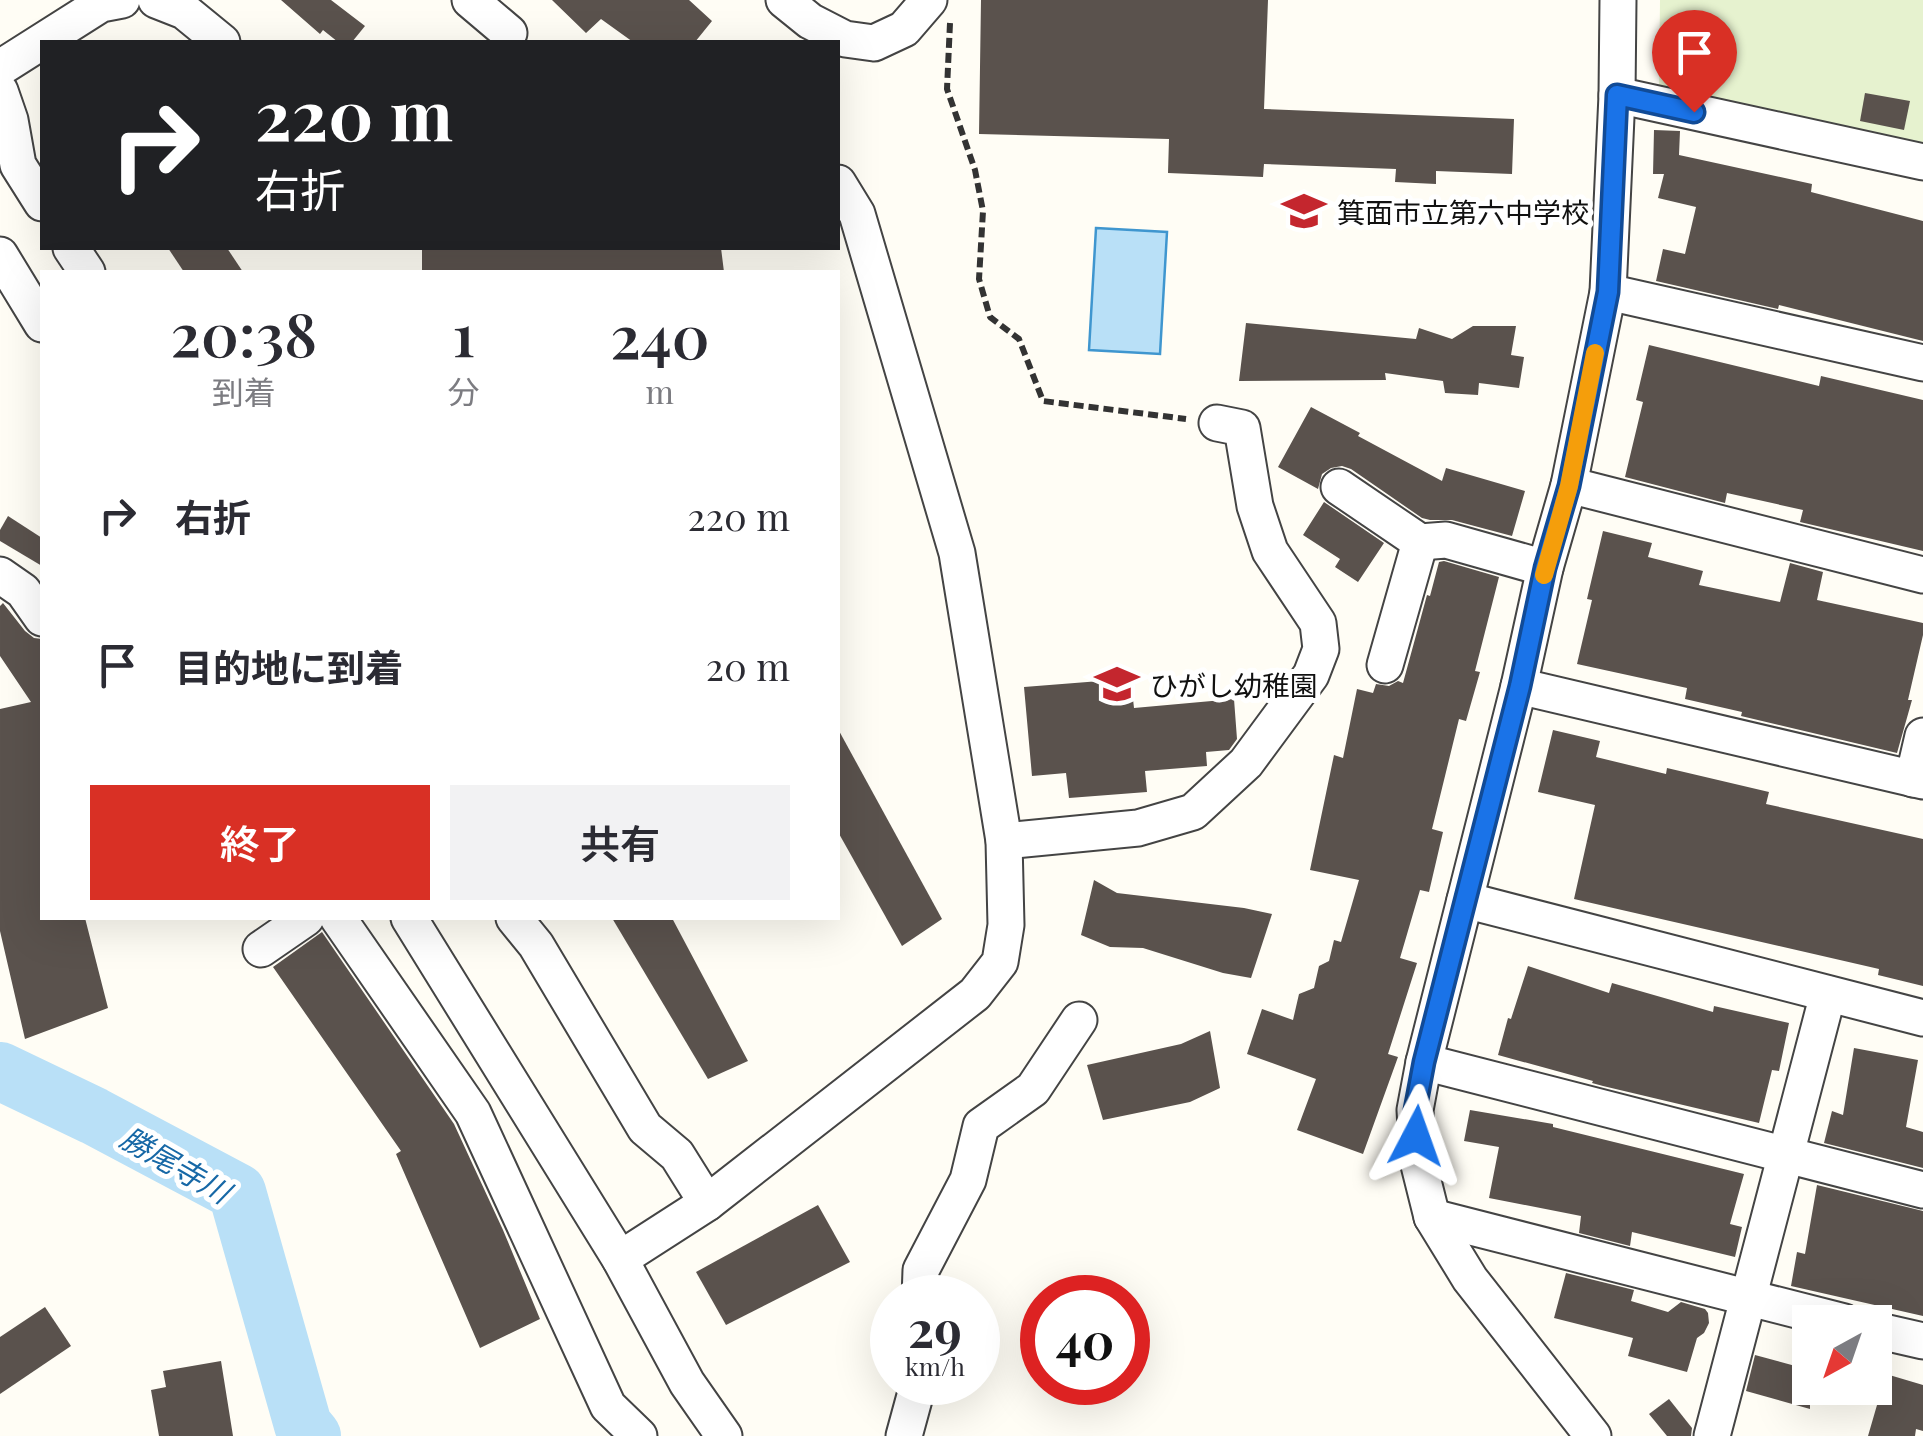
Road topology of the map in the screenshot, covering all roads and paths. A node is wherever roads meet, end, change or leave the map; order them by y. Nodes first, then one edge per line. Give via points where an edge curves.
1 (122, 0) edge
2 (156, 0) edge
3 (470, 0) edge
4 (784, 0) edge
5 (1618, 0) edge
6 (940, 7) edge
7 (509, 32) dead end
8 (44, 40) edge
9 (220, 40) edge
10 (40, 43) edge
11 (0, 68) edge
12 (0, 91) edge
13 (1617, 95) junction
14 (1923, 162) edge
15 (840, 185) edge
16 (40, 200) edge
17 (0, 255) edge
18 (1608, 292) junction
19 (40, 321) edge
20 (1923, 363) edge
21 (1216, 423) joint
22 (1569, 486) junction
23 (1338, 487) dead end
24 (1420, 542) junction
25 (1545, 568) junction
26 (1923, 575) edge
27 (0, 576) edge
28 (40, 615) edge
29 (1384, 665) dead end
30 (1520, 686) junction
31 (1923, 736) edge
32 (1918, 780) edge
33 (1004, 841) junction
34 (1464, 900) junction
35 (303, 920) edge
36 (339, 920) edge
37 (410, 920) edge
38 (516, 920) edge
39 (260, 949) dead end
40 (1828, 994) junction
41 (1923, 1018) edge
42 (1080, 1020) dead end
43 (1424, 1062) junction
44 (1785, 1154) junction
45 (1923, 1190) edge
46 (707, 1203) junction
47 (1432, 1217) junction
48 (620, 1259) junction
49 (921, 1275) edge
50 (1747, 1299) junction
51 (1792, 1310) edge
52 (1892, 1334) edge
53 (1923, 1342) edge
54 (912, 1405) edge
55 (640, 1436) edge
56 (724, 1436) edge
57 (904, 1436) edge
58 (1593, 1436) edge
59 (1712, 1436) edge

1 - 8 street via 101,4
2 - 9 street via 184,11
3 - 7 street
4 - 6 street via 810,22 874,43
5 - 13 street
6 - 21 path via 947,90 983,211 979,279 990,317 1019,340 1042,401
10 - 11 street
12 - 16 street via 18,165
13 - 14 street
13 - 18 street
15 - 33 street via 857,214 956,553
17 - 19 street
18 - 20 street
18 - 22 street
21 - 33 street via 1242,428 1270,551 1318,622 1321,649 1311,675 1246,763 1194,812 1138,828
22 - 25 street
22 - 26 street
23 - 24 street
24 - 25 street via 1446,540
24 - 29 street
25 - 30 street
27 - 28 street via 23,591
30 - 32 street
30 - 34 street
31 - 32 street
33 - 46 street via 1000,962 975,994
34 - 40 street
34 - 43 street
35 - 39 street
36 - 55 street via 473,1113 608,1406
37 - 48 street
38 - 46 street via 645,1128 678,1155
40 - 41 street
40 - 44 street
42 - 49 street via 1033,1090 981,1126 968,1180
43 - 44 street
43 - 47 street via 1415,1110 1418,1161
44 - 45 street
44 - 50 street
46 - 48 street
47 - 50 street
47 - 58 street via 1470,1279
48 - 56 street via 687,1383
50 - 51 street
50 - 59 street
52 - 53 street
54 - 57 street

